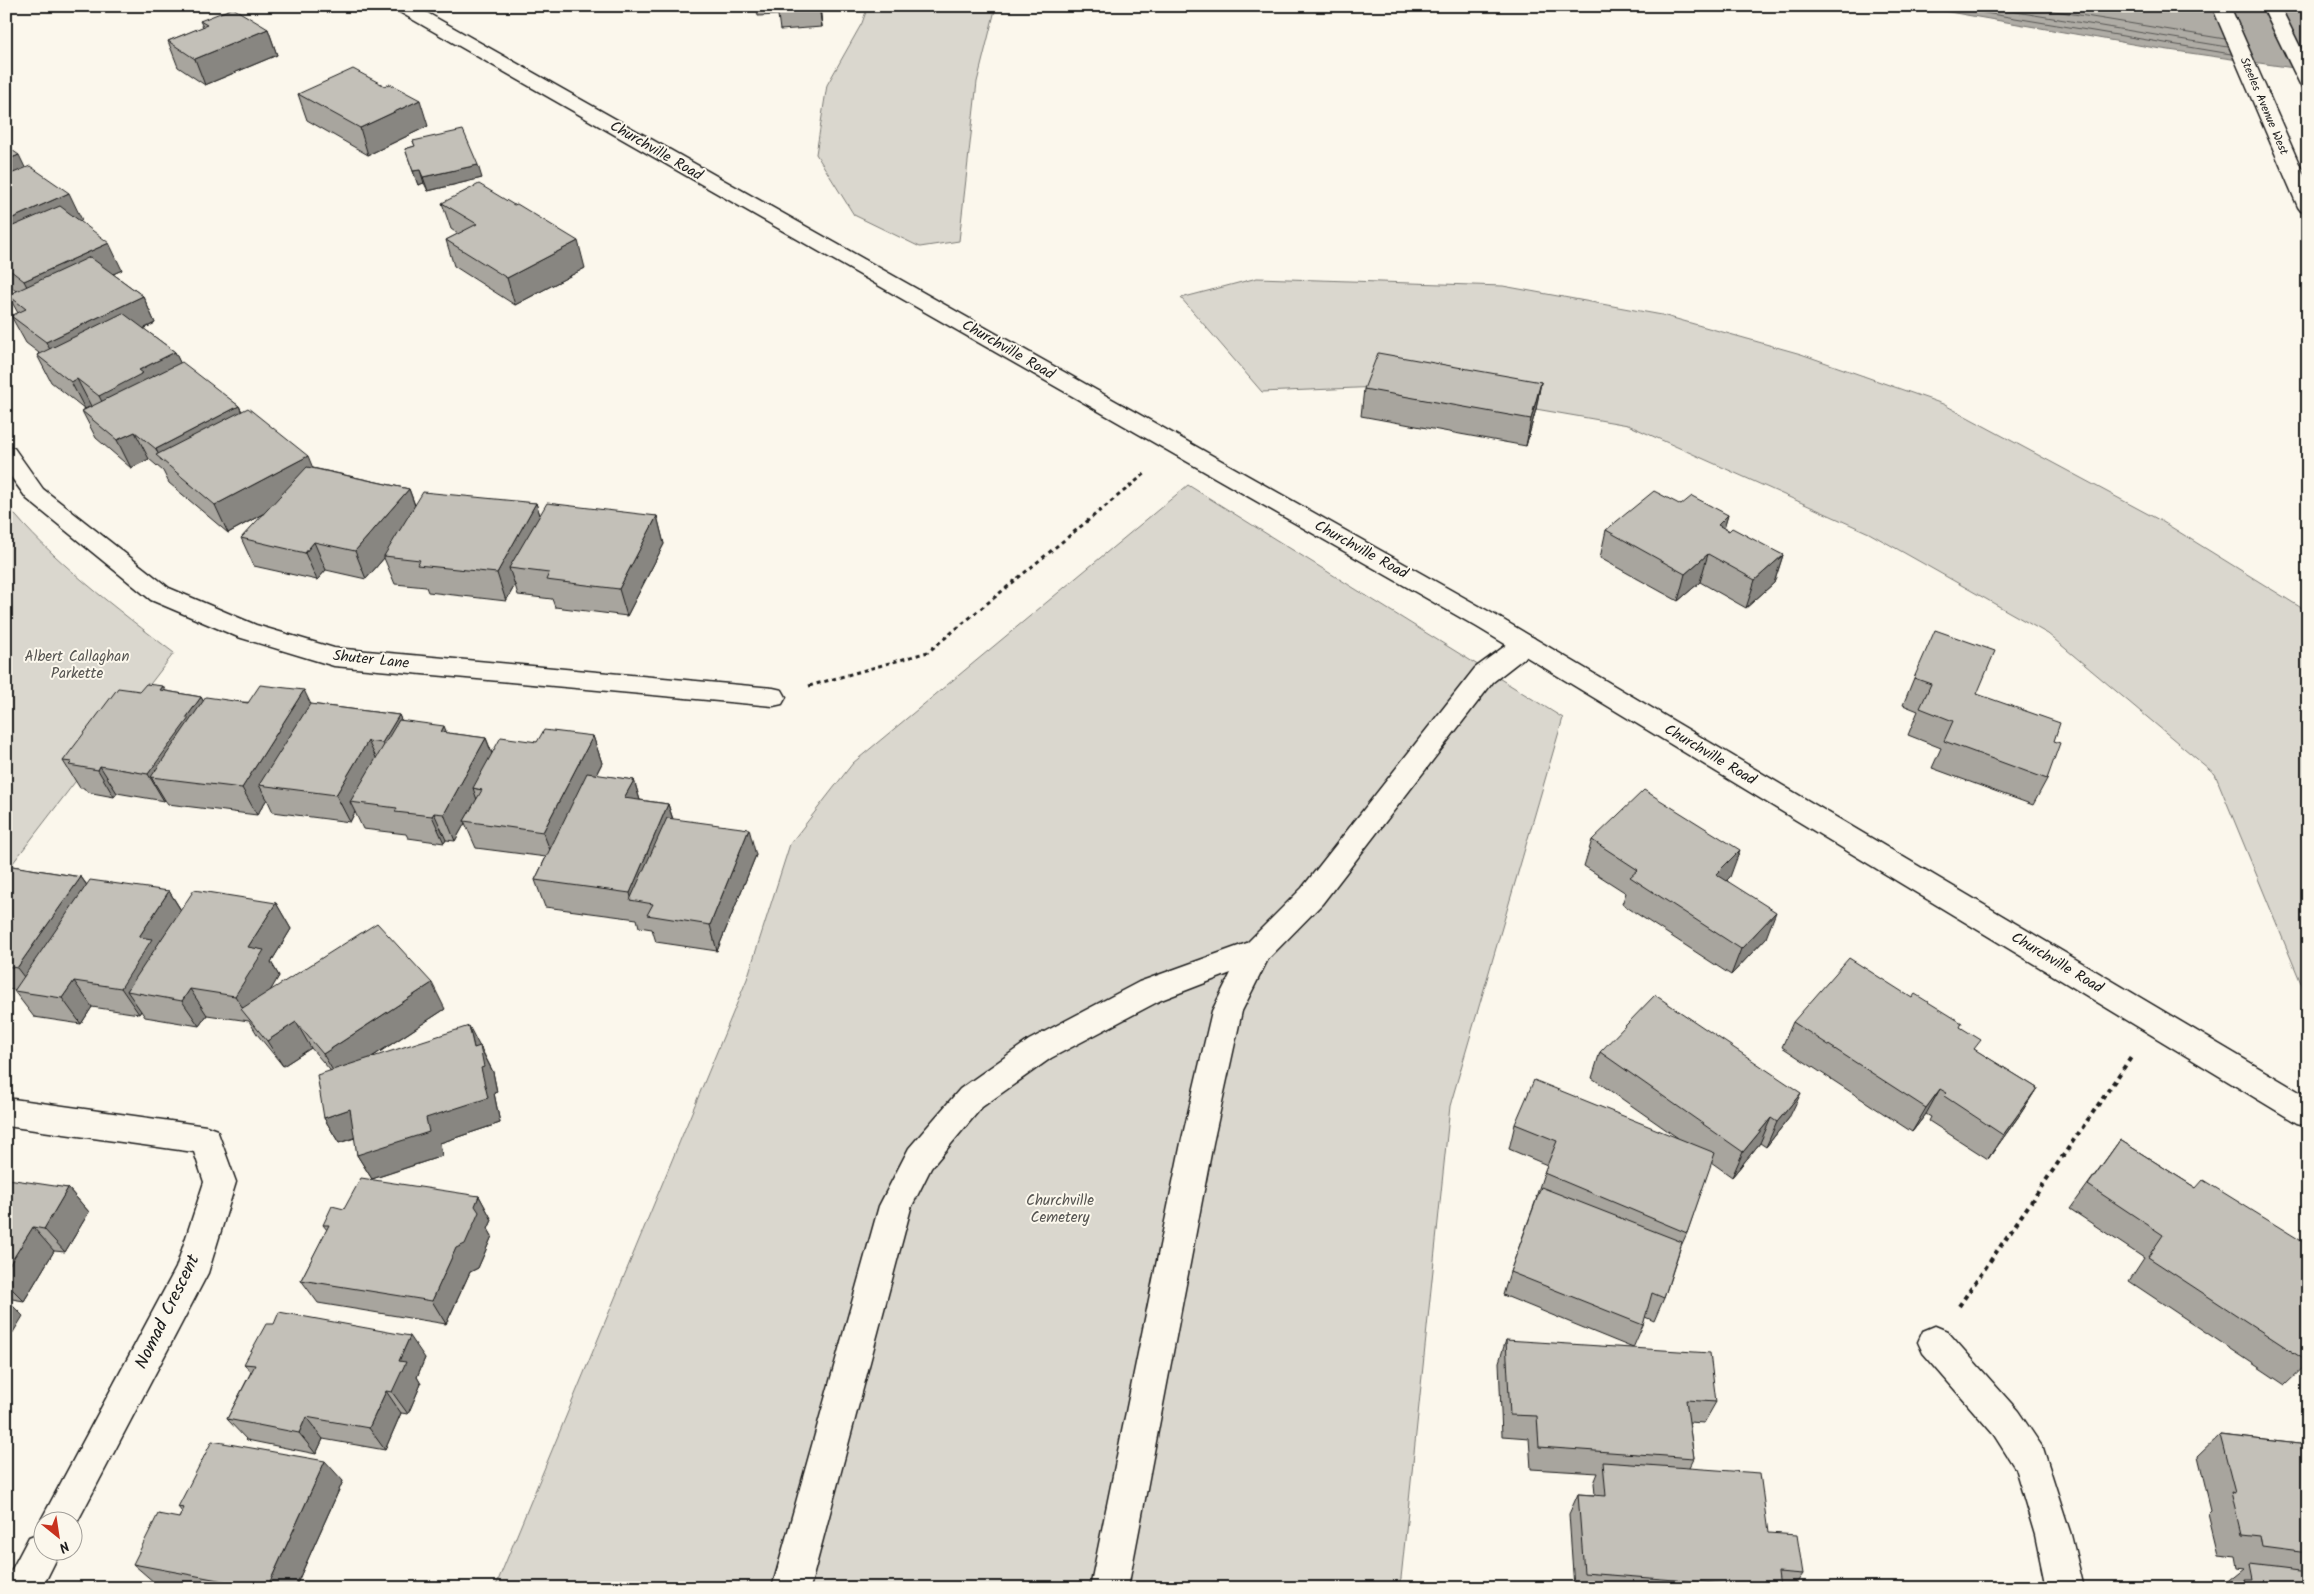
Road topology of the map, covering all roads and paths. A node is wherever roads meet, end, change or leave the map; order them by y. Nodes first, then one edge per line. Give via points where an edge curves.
1 (402, 6) edge
2 (2221, 6) edge
3 (2271, 6) edge
4 (2308, 82) edge
5 (2308, 206) edge
6 (1178, 447) junction
7 (6, 453) edge
8 (1525, 644) junction
9 (773, 697) joint
10 (1258, 951) junction
11 (2156, 1022) junction
12 (6, 1112) edge
13 (2308, 1113) edge
14 (1935, 1342) joint
15 (63, 1512) edge
16 (36, 1562) edge
17 (22, 1588) edge
18 (791, 1588) edge
19 (1110, 1588) edge
20 (2065, 1588) edge

1 - 6 street, Churchville Road
2 - 5 street, Steeles Avenue West
3 - 4 street
6 - 8 street, Churchville Road
6 - 9 path via 928,652
7 - 9 street, Shuter Lane via 35,494 160,594 247,631 334,657
8 - 10 street via 1484,675 1312,896
8 - 11 street, Churchville Road
10 - 18 street via 1150,991 1040,1048 971,1098 920,1158 895,1206
10 - 19 street via 1227,1011 1197,1143
11 - 13 street, Churchville Road
11 - 14 path
12 - 15 street, Nomad Crescent via 206,1140 220,1182 191,1273
14 - 20 street via 2006,1422 2030,1460
16 - 17 street

